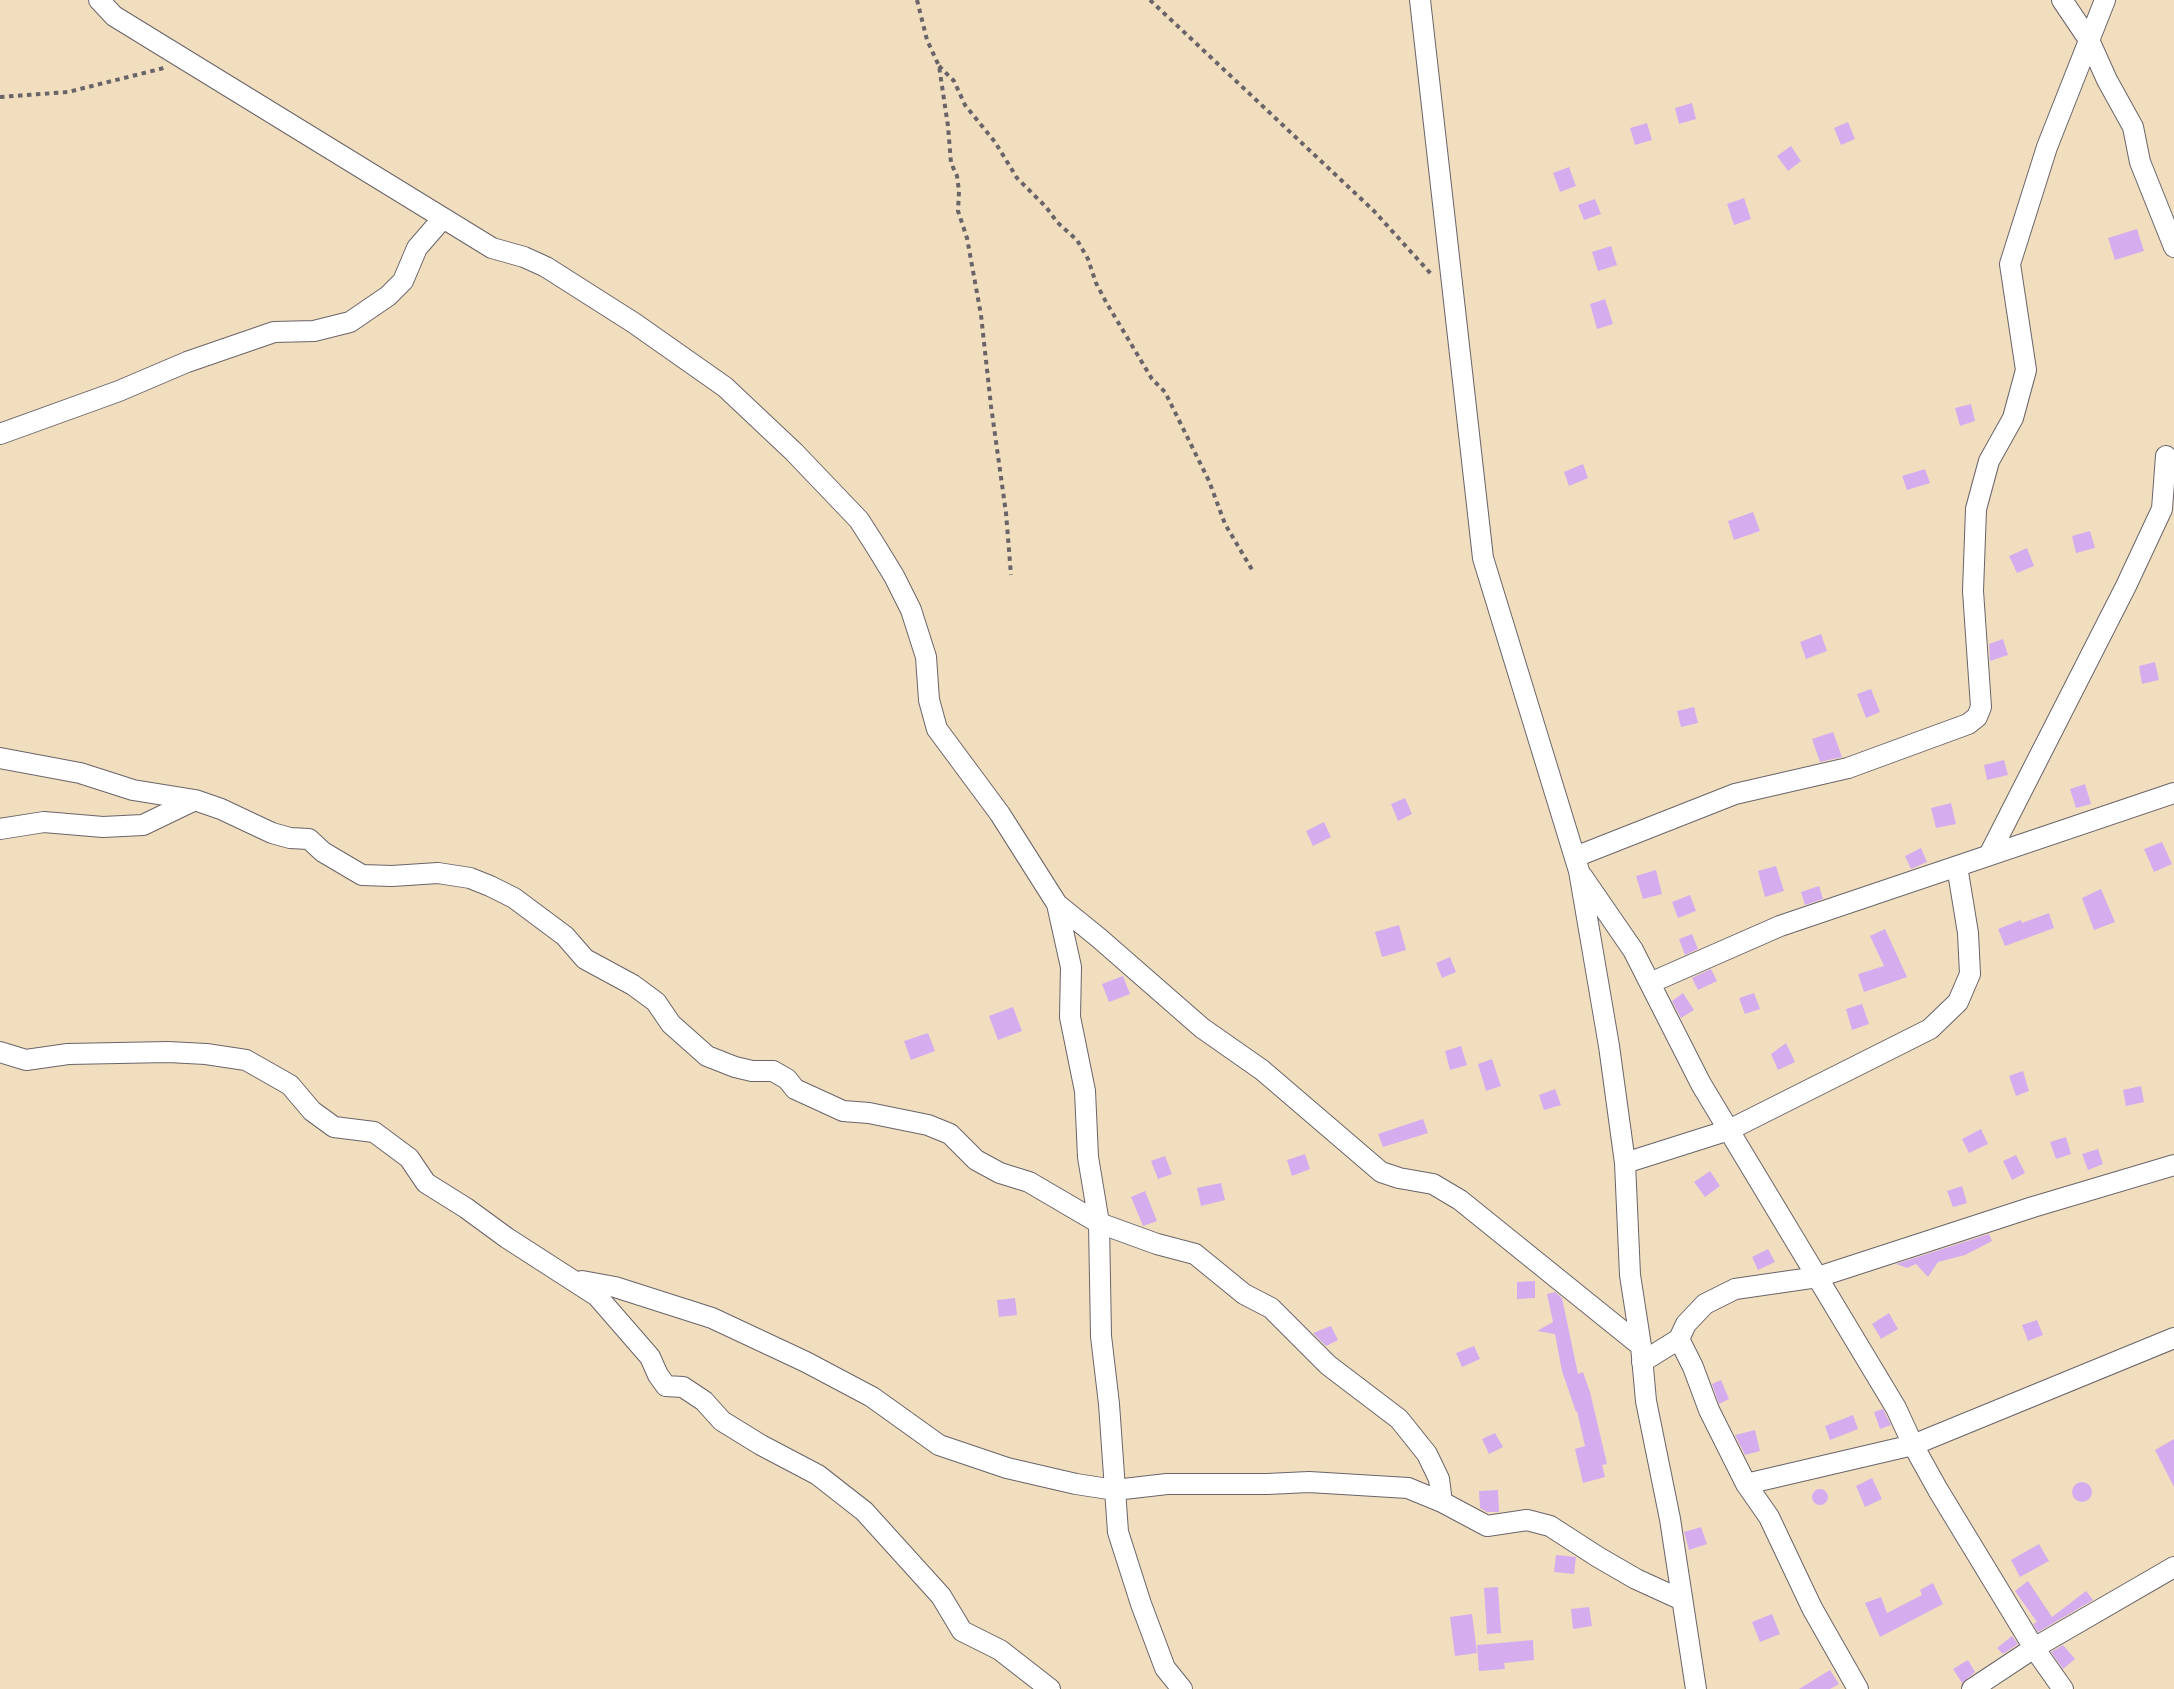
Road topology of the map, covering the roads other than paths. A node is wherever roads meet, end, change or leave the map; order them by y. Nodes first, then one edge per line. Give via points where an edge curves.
1 (99, 0) edge
2 (1420, 0) edge
3 (2062, 0) edge
4 (2105, 0) edge
5 (2089, 40) junction
6 (443, 218) junction
7 (2174, 247) edge
8 (0, 434) edge
9 (2166, 456) dead end
10 (0, 758) edge
11 (2174, 793) edge
12 (195, 800) junction
13 (0, 829) edge
14 (1989, 855) junction
15 (1577, 864) junction
16 (1957, 866) junction
17 (1057, 904) junction
18 (1650, 983) junction
19 (0, 1052) edge
20 (1729, 1130) junction
21 (1625, 1163) junction
22 (2174, 1165) edge
23 (1099, 1222) junction
24 (1818, 1277) junction
25 (570, 1279) junction
26 (2174, 1338) edge
27 (1679, 1339) junction
28 (1642, 1354) junction
29 (1913, 1445) junction
30 (1746, 1484) junction
31 (1115, 1490) junction
32 (1442, 1502) junction
33 (2174, 1567) edge
34 (1682, 1600) junction
35 (2034, 1648) junction
36 (1050, 1689) edge
37 (1182, 1689) edge
38 (1696, 1689) edge
39 (1858, 1689) edge
40 (1972, 1689) edge
41 (2063, 1689) edge

1 - 6 street via 114,16
2 - 15 street via 1483,558
3 - 5 street
4 - 5 street
5 - 7 street via 2133,127 2140,162
5 - 15 street via 2047,147 2010,264 2026,370 2013,418 1989,461 1976,509 1973,591 1981,707 1977,717 1968,724 1848,768 1735,794
6 - 8 street via 417,248 403,281 350,322 314,331 274,332
6 - 17 street via 492,249 546,267 724,387 859,520 911,610 926,657 929,700 937,729 1000,814
9 - 14 street via 2162,509
10 - 12 street via 80,773 133,790
11 - 14 street
12 - 13 street via 142,825 103,827 44,822
12 - 23 street via 272,833 309,839 362,875 438,873 490,886 514,898 565,936 585,959 656,1002 671,1024 707,1056 735,1068 773,1071 795,1089 843,1111 928,1125 950,1134 976,1160 1029,1182
14 - 16 street
15 - 18 street
15 - 21 street
16 - 18 street via 1780,926
16 - 20 street via 1970,974 1958,1002 1930,1029
17 - 23 street via 1071,967 1070,1017 1085,1091 1088,1157
17 - 28 street via 1202,1028 1262,1070 1381,1172 1433,1184 1460,1200
18 - 20 street
19 - 25 street via 26,1060 68,1054 168,1052 246,1060 290,1085 312,1111 334,1127 374,1132 409,1158 426,1183
20 - 21 street
20 - 24 street
21 - 28 street via 1629,1275
22 - 24 street
23 - 31 street via 1101,1336
23 - 32 street via 1195,1254 1244,1294 1271,1308 1328,1365 1400,1419 1427,1454 1439,1479
24 - 27 street via 1735,1289 1705,1304 1686,1324
24 - 29 street via 1896,1408
25 - 31 street via 615,1287 712,1318 872,1397 939,1446 1007,1468
25 - 36 street via 597,1296 650,1356 666,1386 683,1387 704,1401 722,1421 818,1475 864,1511 940,1596 962,1631 1000,1650
26 - 29 street
27 - 28 street
27 - 30 street
28 - 34 street via 1646,1401
29 - 30 street
29 - 35 street
30 - 39 street via 1769,1517 1812,1608
31 - 32 street via 1167,1484 1310,1482 1408,1488
31 - 37 street via 1118,1532 1141,1604 1165,1668
32 - 34 street via 1487,1526 1527,1520 1550,1526 1636,1579
33 - 35 street
34 - 38 street
35 - 40 street
35 - 41 street

